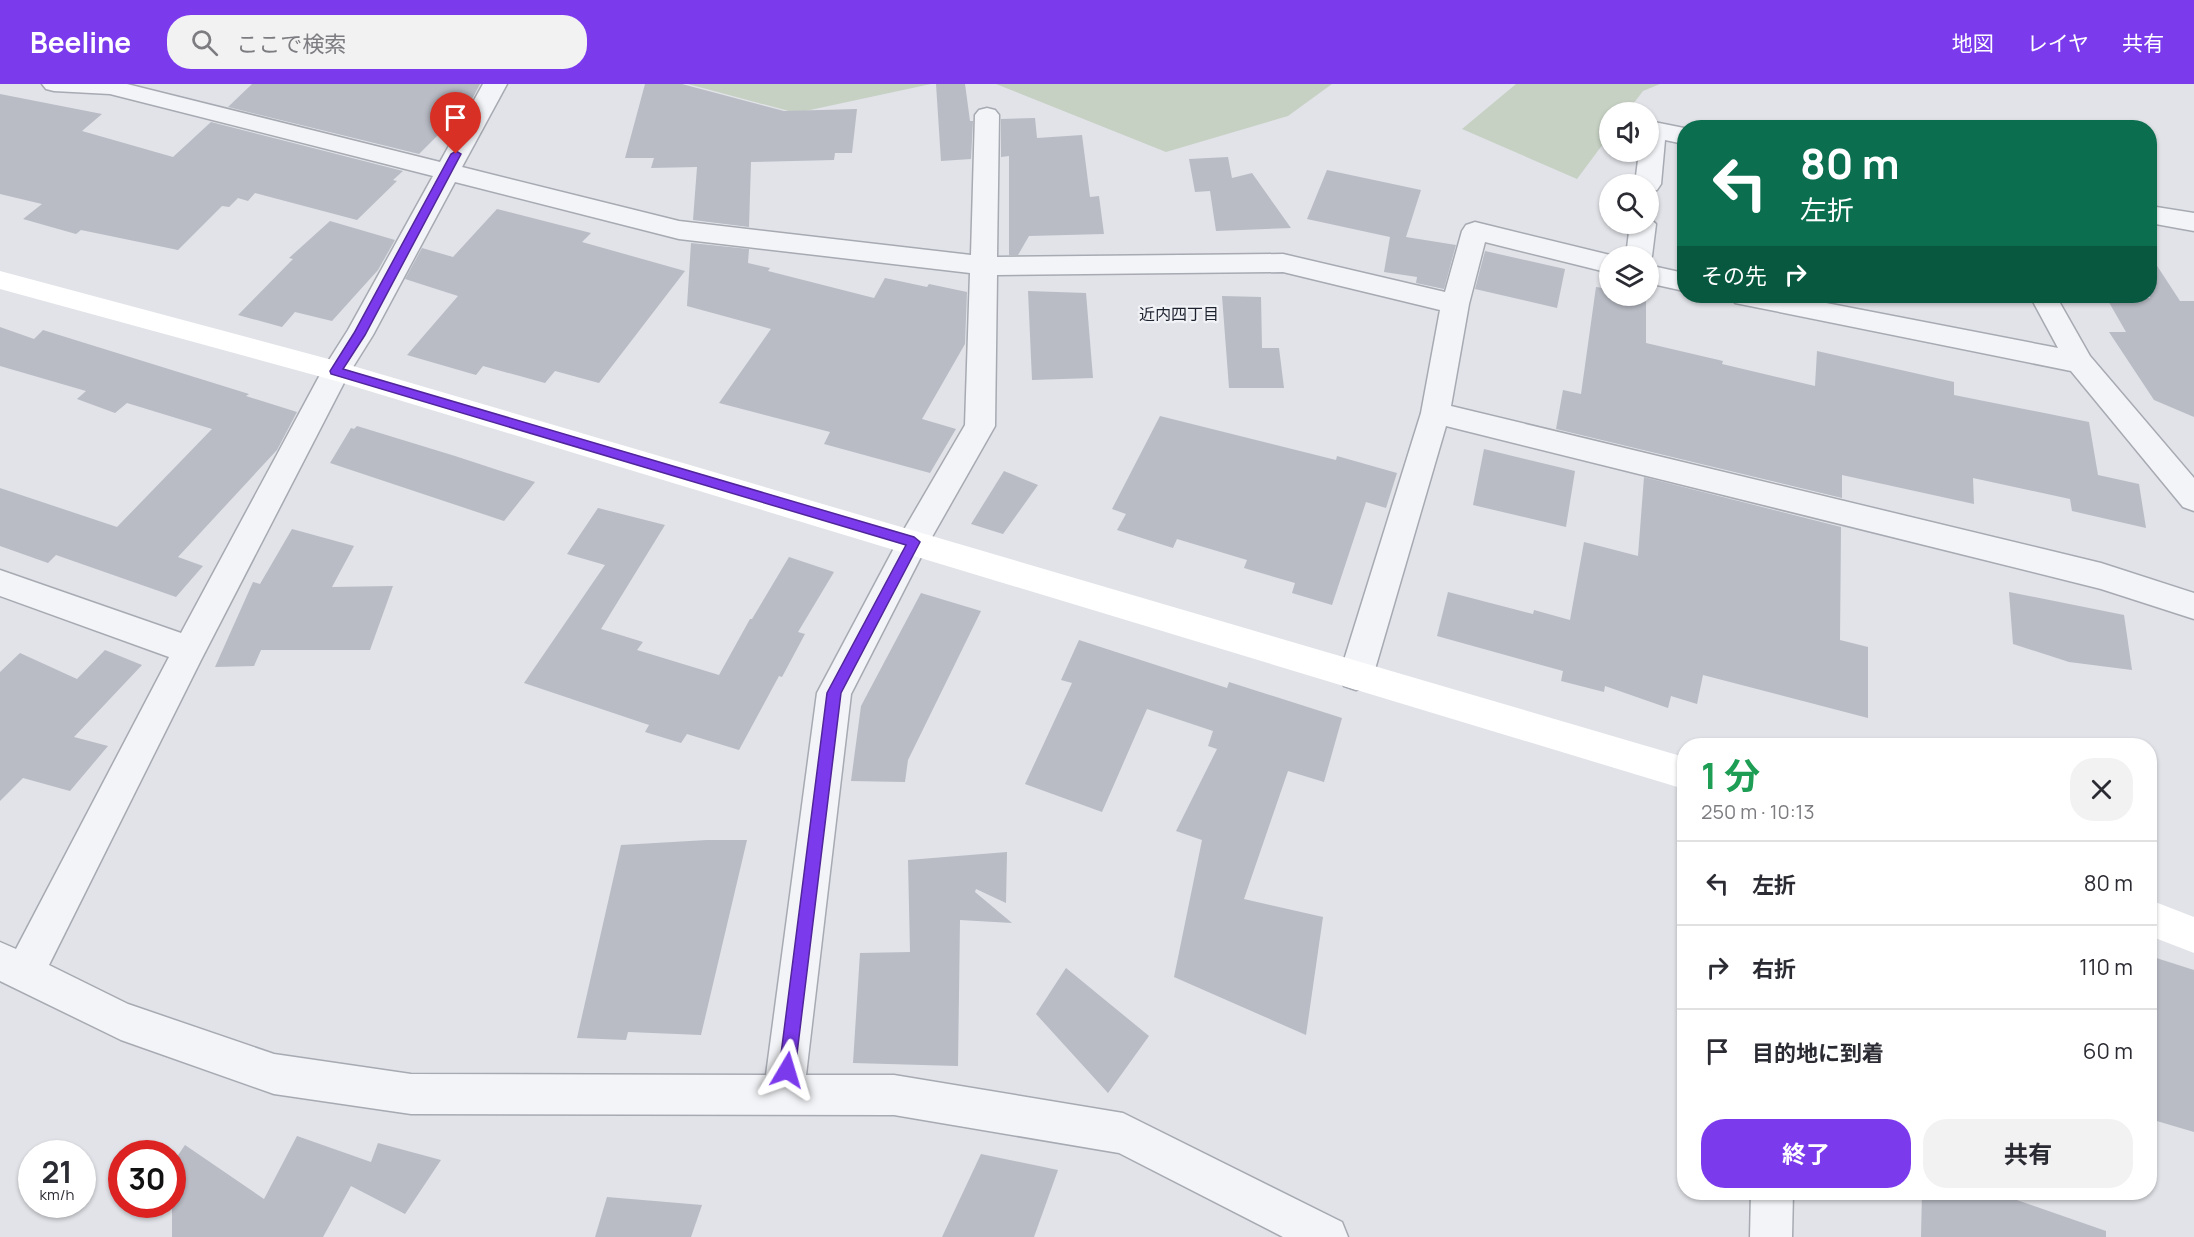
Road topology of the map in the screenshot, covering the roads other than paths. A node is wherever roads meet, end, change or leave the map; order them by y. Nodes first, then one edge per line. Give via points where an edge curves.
1 (54, 84) edge
2 (495, 84) edge
3 (112, 86) edge
4 (987, 116) dead end
5 (1677, 135) edge
6 (446, 172) junction
7 (1649, 174) edge
8 (2157, 216) edge
9 (2194, 222) edge
10 (1599, 261) edge
11 (984, 266) junction
12 (1659, 276) edge
13 (0, 280) edge
14 (1677, 280) edge
15 (1780, 303) edge
16 (2047, 303) edge
17 (1455, 304) junction
18 (2080, 363) junction
19 (336, 371) junction
20 (1435, 413) junction
21 (2194, 499) edge
22 (914, 542) junction
23 (0, 583) edge
24 (2194, 606) edge
25 (189, 650) junction
26 (1356, 676) junction
27 (1677, 771) edge
28 (2157, 921) edge
29 (2194, 935) edge
30 (13, 966) edge
31 (784, 1093) junction
32 (1772, 1200) edge
33 (1327, 1237) edge
34 (1771, 1237) edge

1 - 3 street
2 - 6 street
3 - 6 street
4 - 11 street
5 - 7 street via 1654,130
6 - 11 street via 679,230
6 - 19 street
8 - 9 street
10 - 17 street via 1475,231
11 - 17 street via 1283,263
11 - 22 street via 980,426
12 - 14 street
13 - 19 street
15 - 18 street
16 - 18 street
17 - 20 street
18 - 21 street
19 - 22 street
19 - 25 street
20 - 24 street via 2101,576
20 - 26 street
22 - 26 street
22 - 31 street via 834,693
23 - 25 street
25 - 30 street
26 - 27 street
28 - 29 street
30 - 31 street via 122,1021 274,1074 411,1094
31 - 33 street via 894,1095 1123,1133
32 - 34 street

